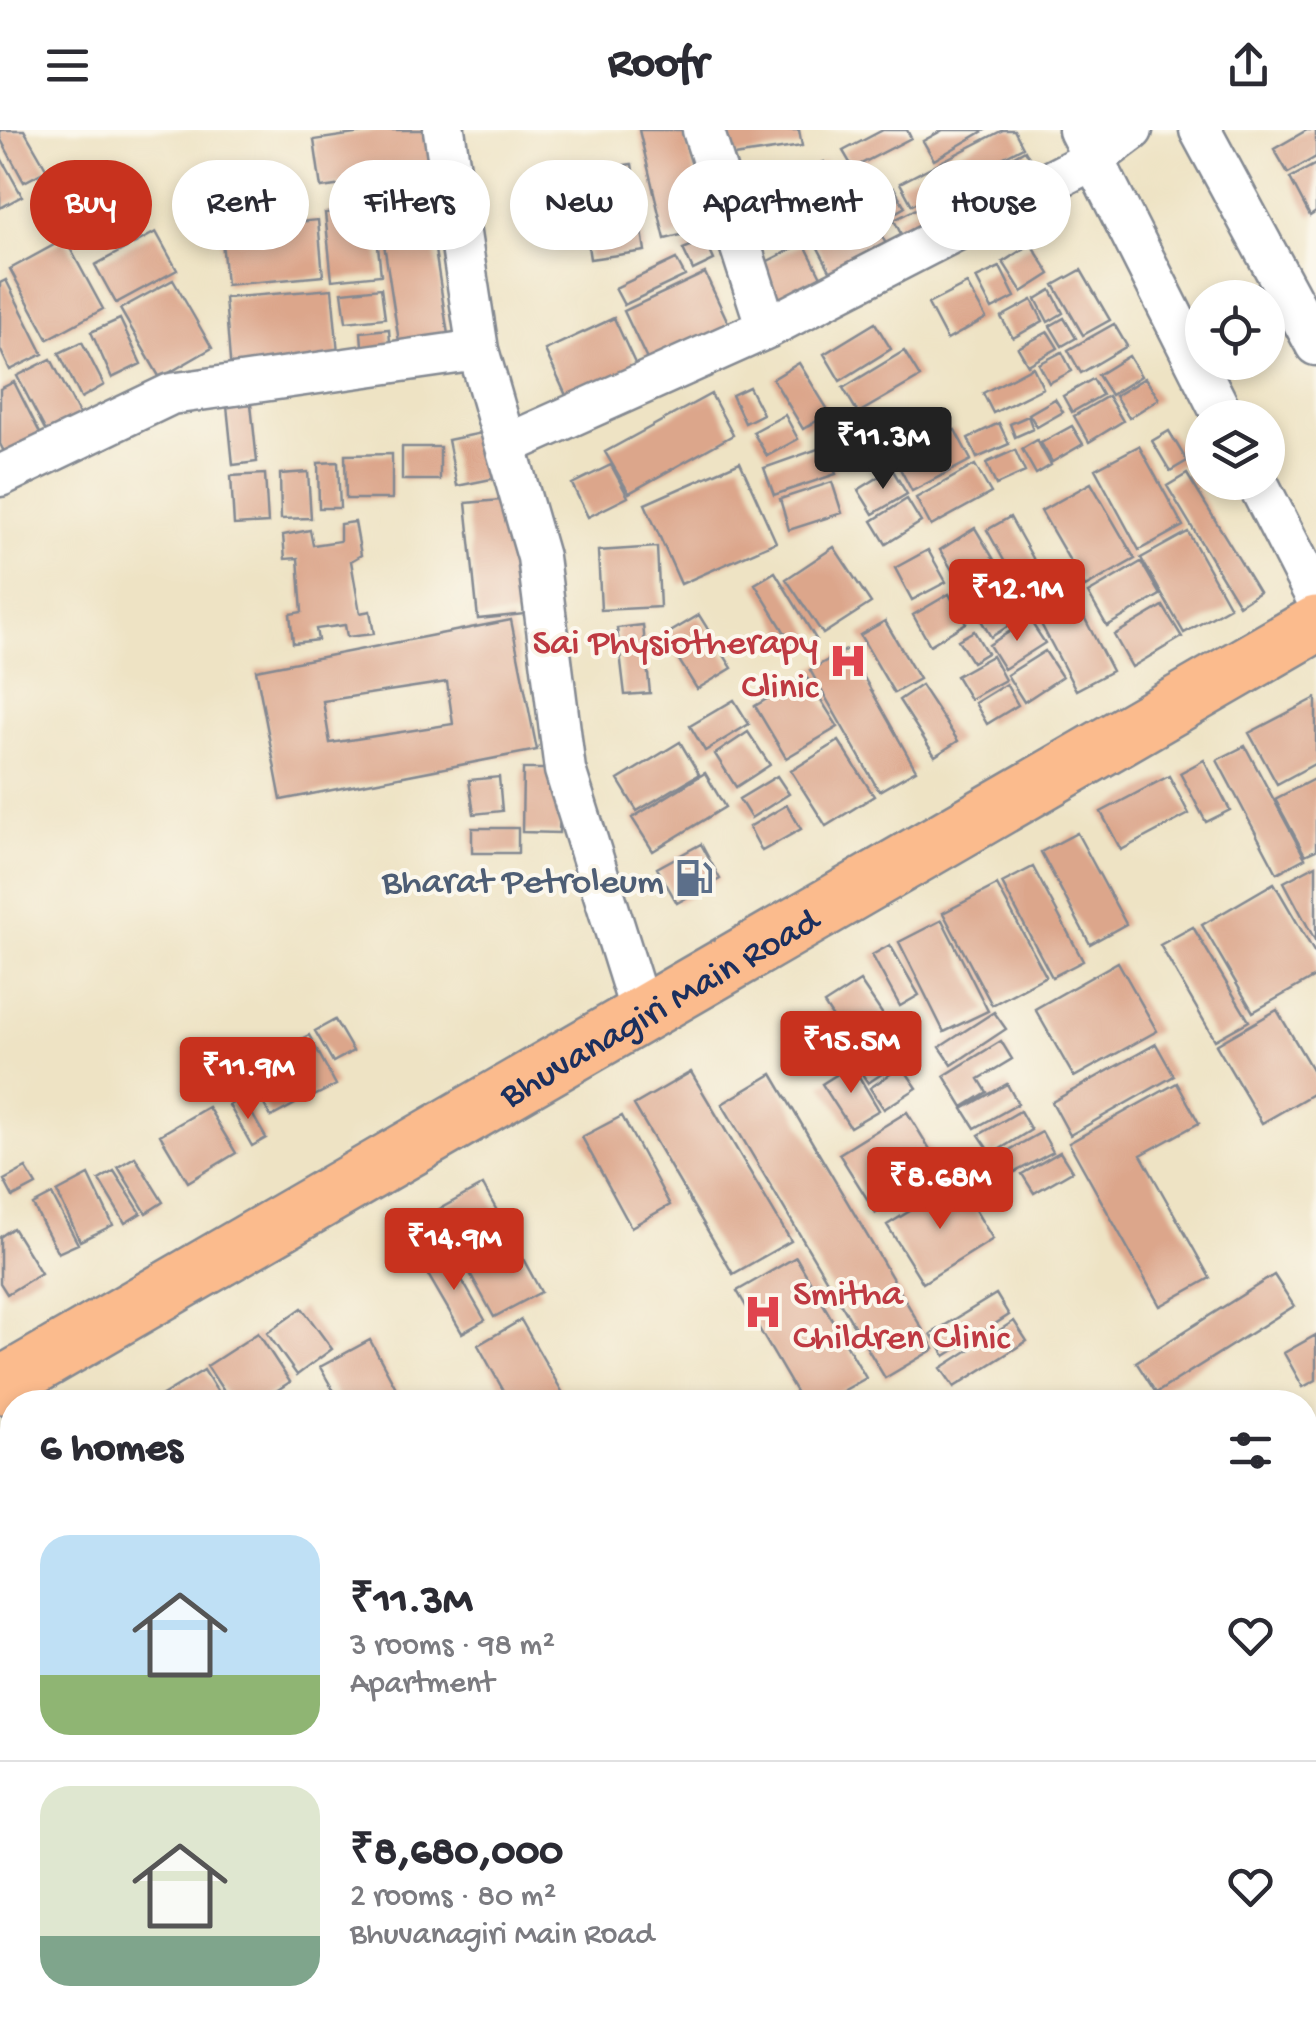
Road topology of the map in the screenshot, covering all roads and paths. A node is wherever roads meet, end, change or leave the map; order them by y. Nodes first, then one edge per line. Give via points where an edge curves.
1 (444, 130) edge
2 (703, 130) edge
3 (1132, 130) edge
4 (1200, 130) edge
5 (1085, 145) edge
6 (767, 328) junction
7 (1316, 344) edge
8 (478, 350) junction
9 (1215, 400) edge
10 (506, 445) junction
11 (0, 476) edge
12 (1266, 500) edge
13 (1316, 597) edge
14 (1316, 624) edge
15 (1316, 664) edge
16 (640, 1012) junction
17 (0, 1386) edge
18 (61, 1390) edge

1 - 8 street
2 - 6 street
3 - 5 street
4 - 7 street
5 - 6 street
5 - 9 street
6 - 10 street
8 - 10 street
8 - 11 street via 171,394
10 - 16 street via 538,557 564,770
12 - 13 street
14 - 16 main road, Bhuvanagiri Main Road
15 - 18 main road, Bhuvanagiri Main Road
16 - 17 main road, Bhuvanagiri Main Road

